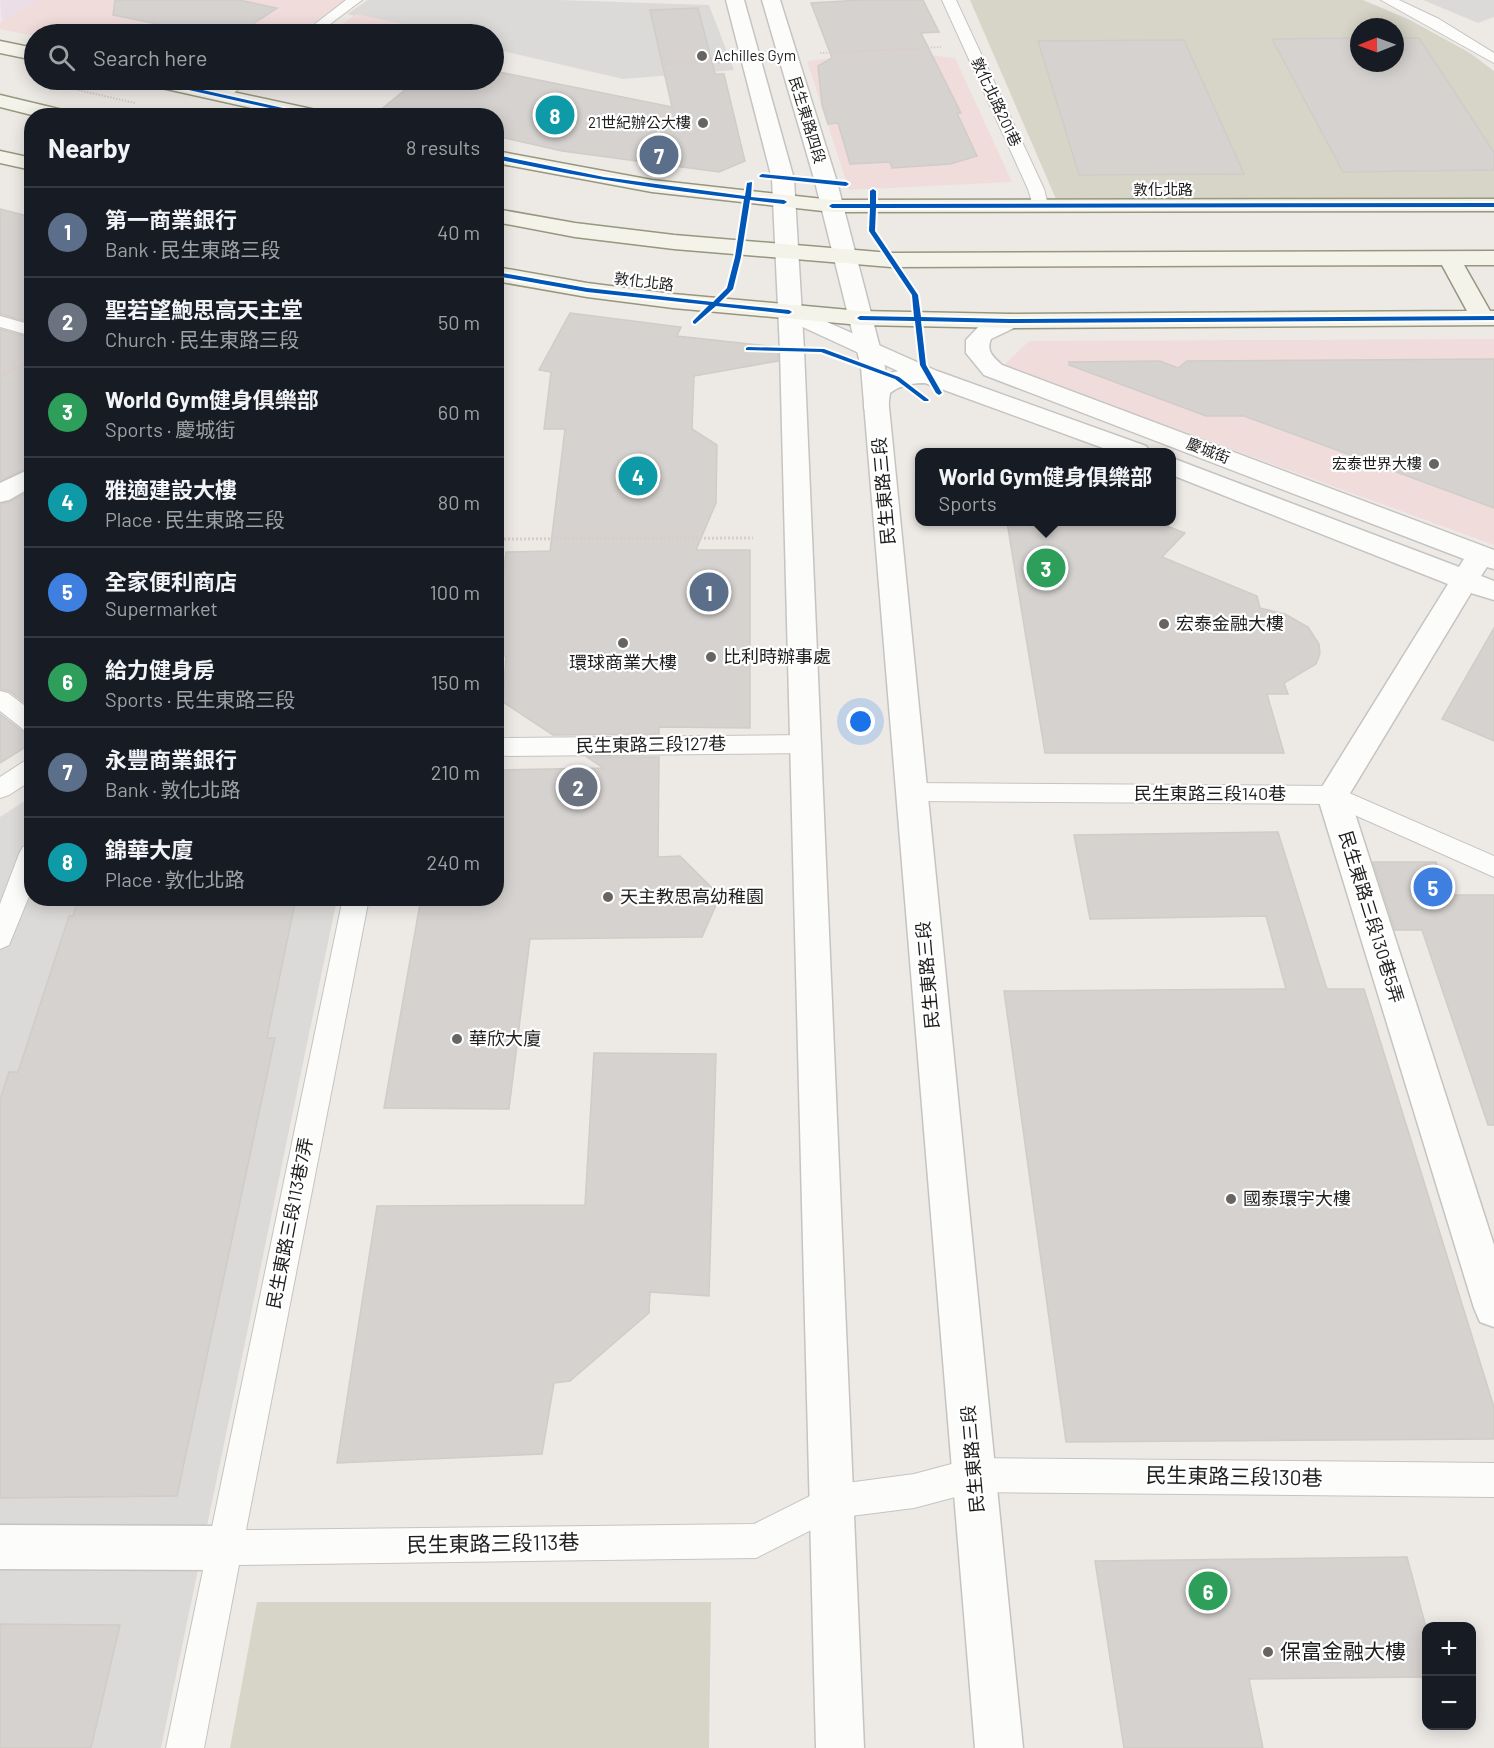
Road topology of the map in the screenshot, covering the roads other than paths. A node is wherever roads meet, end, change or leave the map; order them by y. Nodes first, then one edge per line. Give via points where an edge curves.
1 (355, 0) edge
2 (735, 0) edge
3 (771, 0) edge
4 (949, 0) edge
5 (1388, 0) edge
6 (323, 24) edge
7 (0, 47) edge
8 (24, 52) edge
9 (1494, 59) edge
10 (203, 90) edge
11 (229, 90) edge
12 (223, 94) junction
13 (0, 101) edge
14 (30, 108) edge
15 (282, 108) edge
16 (0, 157) edge
17 (504, 159) edge
18 (24, 162) edge
19 (784, 202) junction
20 (1040, 205) junction
21 (1494, 205) edge
22 (832, 206) junction
23 (504, 217) edge
24 (787, 253) junction
25 (845, 258) junction
26 (1449, 258) junction
27 (1494, 258) edge
28 (504, 275) edge
29 (789, 312) junction
30 (860, 318) junction
31 (1488, 318) edge
32 (0, 321) edge
33 (1010, 321) junction
34 (24, 328) edge
35 (868, 349) junction
36 (928, 376) junction
37 (876, 408) junction
38 (1123, 448) edge
39 (1176, 467) edge
40 (24, 480) edge
41 (0, 494) edge
42 (1479, 565) edge
43 (1494, 591) edge
44 (0, 699) edge
45 (24, 718) edge
46 (805, 744) junction
47 (504, 747) edge
48 (24, 773) edge
49 (0, 789) edge
50 (911, 792) junction
51 (1332, 795) junction
52 (1494, 867) edge
53 (24, 875) edge
54 (354, 906) edge
55 (0, 938) edge
56 (1494, 1308) edge
57 (974, 1475) junction
58 (1494, 1480) edge
59 (832, 1502) junction
60 (0, 1547) edge
61 (224, 1548) junction
62 (185, 1748) edge
63 (840, 1748) edge
64 (999, 1748) edge

1 - 6 lane
2 - 19 street via 779,159
3 - 22 street, 民生東路四段
4 - 20 lane, 敦化北路201巷
5 - 9 lane via 1434,22
7 - 8 main road
10 - 12 main road
11 - 12 lane
12 - 15 main road
13 - 14 main road
16 - 18 main road
17 - 19 main road, 敦化北路 via 652,186
19 - 22 main road, 敦化北路
19 - 24 street
20 - 21 main road, 敦化北路
20 - 22 main road, 敦化北路
22 - 25 street, 民生東路三段
23 - 24 main road via 575,230
24 - 25 main road
24 - 29 street
25 - 26 main road
25 - 30 street, 民生東路三段
26 - 27 main road
26 - 31 main road
28 - 29 main road, 敦化北路 via 587,290
29 - 30 main road, 敦化北路
29 - 35 street
29 - 46 street
30 - 33 main road, 敦化北路
30 - 35 street, 民生東路三段
31 - 33 main road, 敦化北路
32 - 34 lane
33 - 42 street, 慶城街 via 987,329 976,344 981,361 993,370
35 - 36 street
35 - 37 street, 民生東路三段
36 - 37 street via 912,375 886,383 878,390
36 - 38 street
37 - 50 street, 民生東路三段
39 - 42 street, 慶城街
40 - 41 street
42 - 43 street, 慶城街
42 - 51 street
44 - 45 lane
46 - 47 lane, 民生東路三段127巷
46 - 59 street
48 - 49 lane
50 - 51 lane, 民生東路三段140巷
50 - 57 street, 民生東路三段
51 - 52 lane, 民生東路三段140巷
51 - 56 street, 民生東路三段130巷5弄
53 - 55 lane
54 - 61 lane, 民生東路三段113巷7弄
57 - 58 lane, 民生東路三段130巷
57 - 59 lane, 民生東路三段113巷 via 914,1491
57 - 64 street, 民生東路三段
59 - 61 lane, 民生東路三段113巷 via 756,1541
59 - 63 street
60 - 61 street, 民生東路三段113巷
61 - 62 lane, 民生東路三段113巷7弄

